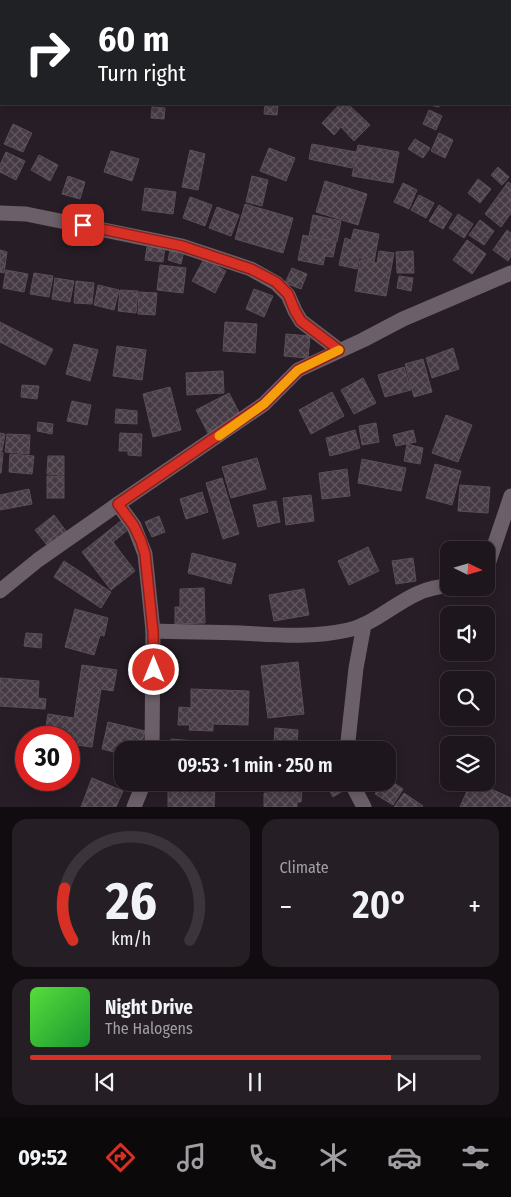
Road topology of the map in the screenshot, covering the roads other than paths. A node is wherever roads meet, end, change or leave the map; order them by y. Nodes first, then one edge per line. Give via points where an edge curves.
1 (0, 213) edge
2 (511, 273) edge
3 (339, 350) junction
4 (511, 496) edge
5 (118, 504) junction
6 (495, 543) edge
7 (440, 587) edge
8 (0, 591) edge
9 (364, 625) junction
10 (153, 631) junction
11 (152, 741) edge
12 (348, 741) edge
13 (140, 791) edge
14 (356, 791) edge
15 (134, 807) edge
16 (364, 807) edge

1 - 3 street via 26,214 182,246 251,269 276,282 288,294 301,321
2 - 3 street
3 - 5 street via 298,370 264,404
4 - 6 street
5 - 8 street
5 - 10 street via 134,526 143,547
7 - 9 street via 398,603
9 - 10 street via 297,635
9 - 12 street
10 - 11 street
13 - 15 street
14 - 16 street

